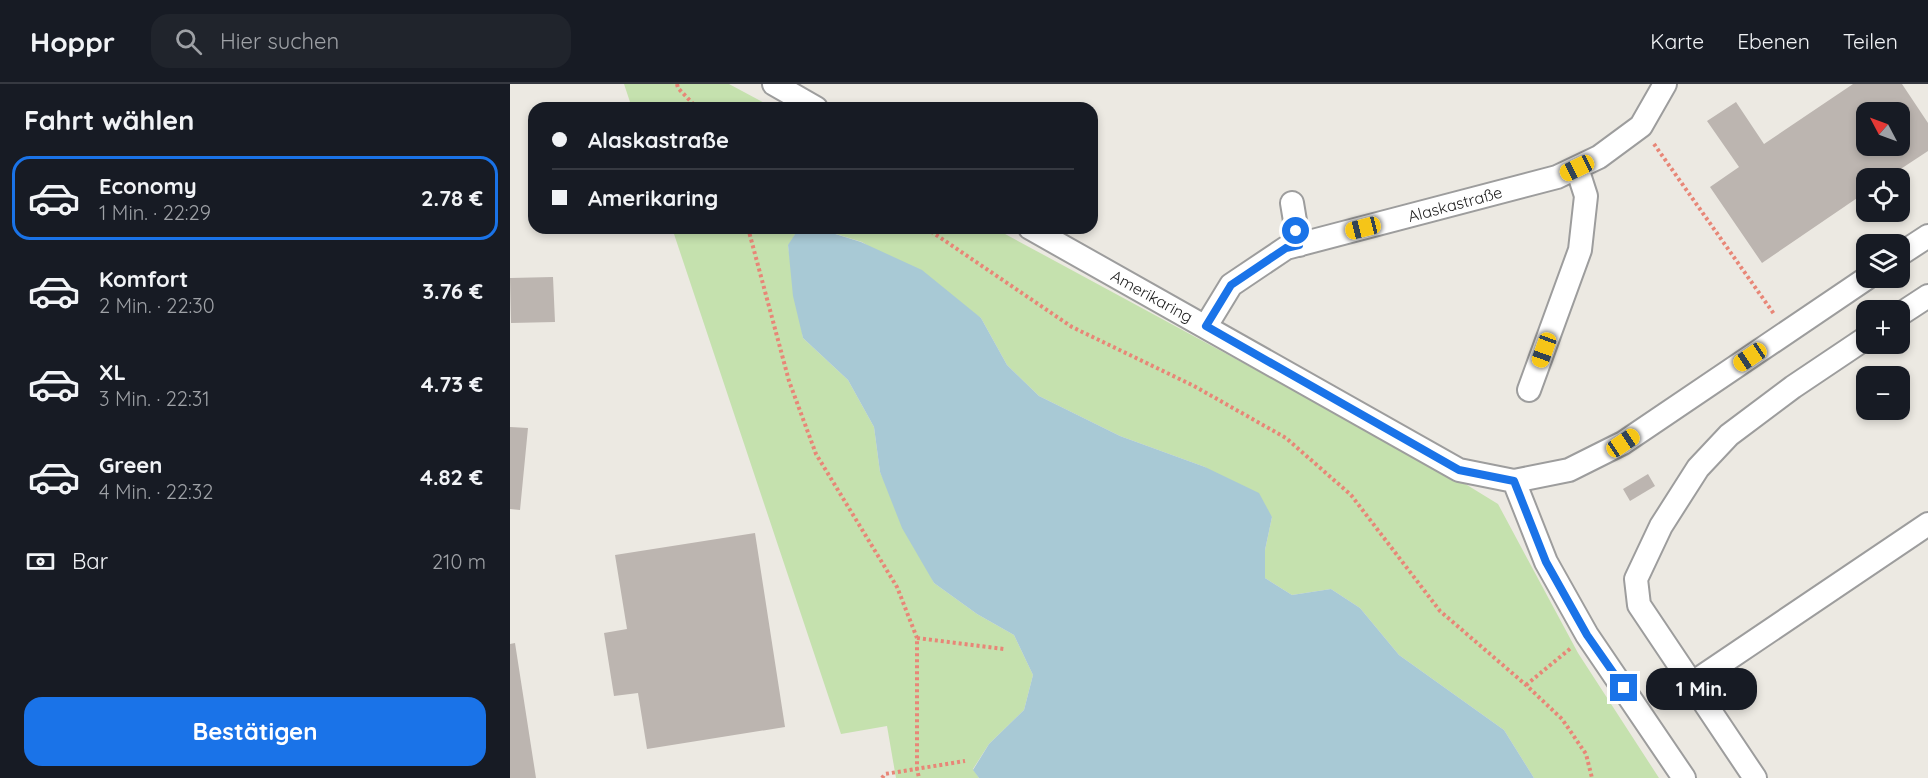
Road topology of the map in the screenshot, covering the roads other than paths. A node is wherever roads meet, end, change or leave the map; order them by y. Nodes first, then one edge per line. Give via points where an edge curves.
1 (774, 84) edge
2 (1665, 84) edge
3 (806, 102) edge
4 (1577, 168) junction
5 (1292, 203) dead end
6 (1041, 234) edge
7 (1928, 236) edge
8 (1299, 245) junction
9 (1910, 248) edge
10 (1856, 285) edge
11 (1928, 296) edge
12 (1910, 308) edge
13 (1206, 326) junction
14 (1856, 345) edge
15 (1529, 390) dead end
16 (1514, 481) junction
17 (1928, 524) edge
18 (1691, 684) junction
19 (1684, 778) edge
20 (1755, 778) edge

1 - 3 street
2 - 4 street, Alaskastraße via 1641,126
4 - 8 street, Alaskastraße via 1557,177
4 - 15 street via 1586,196 1580,250
5 - 8 street
6 - 13 street, Amerikaring
7 - 9 street
8 - 13 street, Alaskastraße via 1286,248 1231,285
10 - 16 street via 1623,443 1569,470
11 - 12 street
13 - 16 street, Amerikaring via 1459,470
14 - 18 street via 1729,435 1698,468 1661,526 1636,579 1639,605
16 - 19 street via 1546,562 1587,635
17 - 18 street
18 - 20 street

